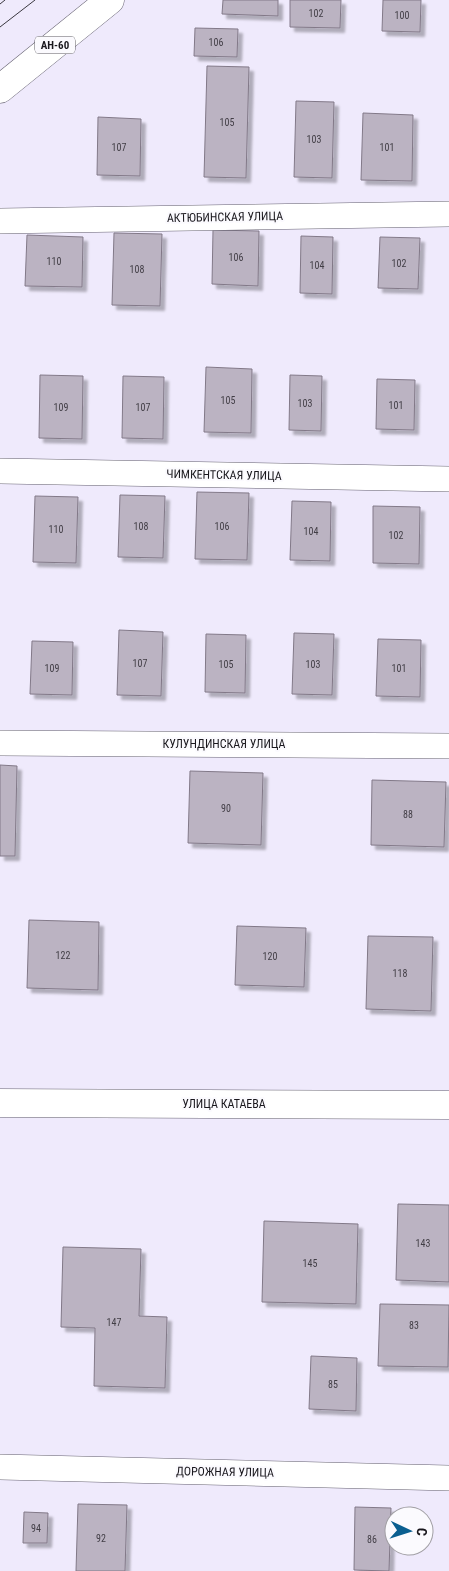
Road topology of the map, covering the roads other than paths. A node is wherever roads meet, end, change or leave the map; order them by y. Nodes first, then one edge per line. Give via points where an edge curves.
1 (110, 0) edge
2 (0, 90) edge
3 (449, 214) edge
4 (0, 221) edge
5 (0, 471) edge
6 (449, 479) edge
7 (0, 743) edge
8 (449, 746) edge
9 (0, 1103) edge
10 (449, 1105) edge
11 (0, 1467) edge
12 (449, 1478) edge

1 - 2 street, АН-60
3 - 4 street, АКТЮБИНСКАЯ УЛИЦА
5 - 6 street, ЧИМКЕНТСКАЯ УЛИЦА
7 - 8 street, КУЛУНДИНСКАЯ УЛИЦА
9 - 10 street, УЛИЦА КАТАЕВА
11 - 12 street, ДОРОЖНАЯ УЛИЦА

